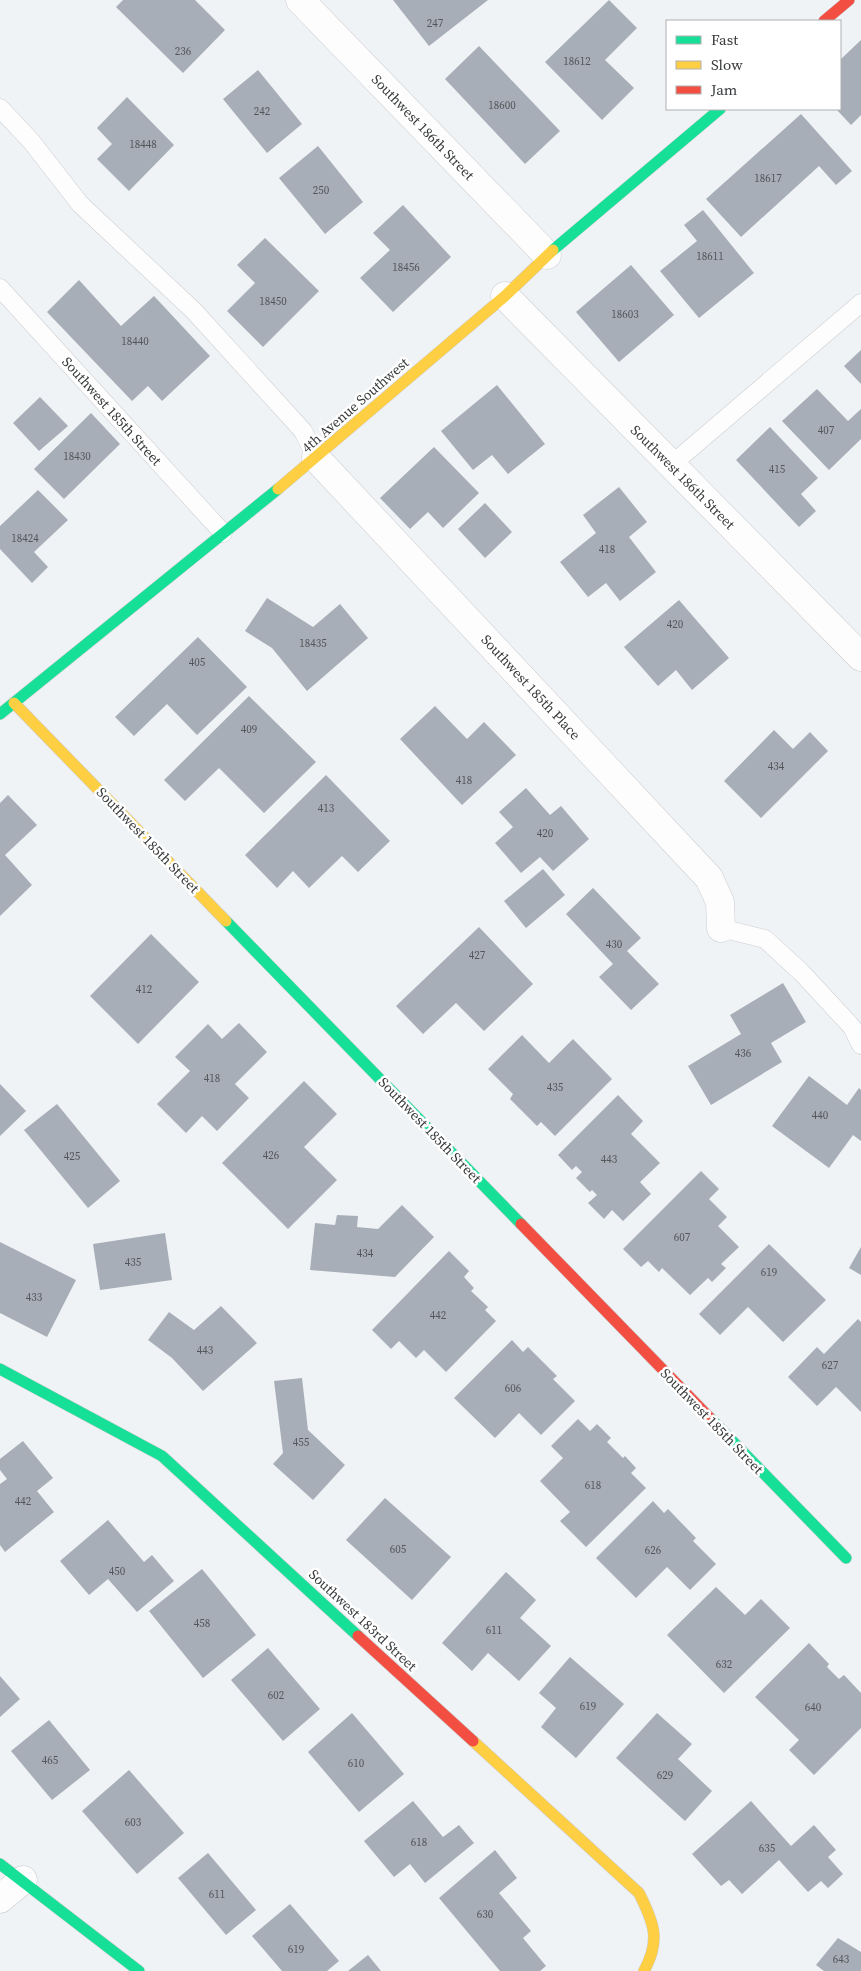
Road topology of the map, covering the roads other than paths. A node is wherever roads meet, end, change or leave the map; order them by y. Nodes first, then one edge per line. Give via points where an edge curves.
1 (300, 0) edge
2 (849, 0) edge
3 (825, 20) edge
4 (0, 108) edge
5 (719, 110) edge
6 (547, 255) junction
7 (0, 288) edge
8 (504, 296) junction
9 (861, 303) edge
10 (316, 458) junction
11 (671, 465) junction
12 (223, 533) junction
13 (861, 657) edge
14 (14, 703) junction
15 (0, 714) edge
16 (721, 928) joint
17 (861, 1045) edge
18 (0, 1369) edge
19 (846, 1558) dead end
20 (0, 1864) edge
21 (23, 1880) junction
22 (0, 1898) edge
23 (139, 1971) edge
24 (644, 1971) edge

1 - 6 street, Southwest 186th Street
2 - 3 street
4 - 10 lane via 31,141 80,204 194,311 303,431
5 - 6 street, 4th Avenue Southwest
6 - 8 street, 4th Avenue Southwest
7 - 12 lane, Southwest 185th Street
8 - 10 street, 4th Avenue Southwest
8 - 11 street, Southwest 186th Street
9 - 11 lane
10 - 12 street, 4th Avenue Southwest
10 - 16 street, Southwest 185th Place via 709,878 720,902
11 - 13 street, Southwest 186th Street
12 - 14 street, 4th Avenue Southwest
14 - 15 street, 4th Avenue Southwest
14 - 19 street, Southwest 185th Street
16 - 17 lane via 765,939 852,1027
18 - 24 street, Southwest 183rd Street via 162,1456 639,1893 653,1921 656,1944
20 - 21 street
21 - 22 street
21 - 23 street

